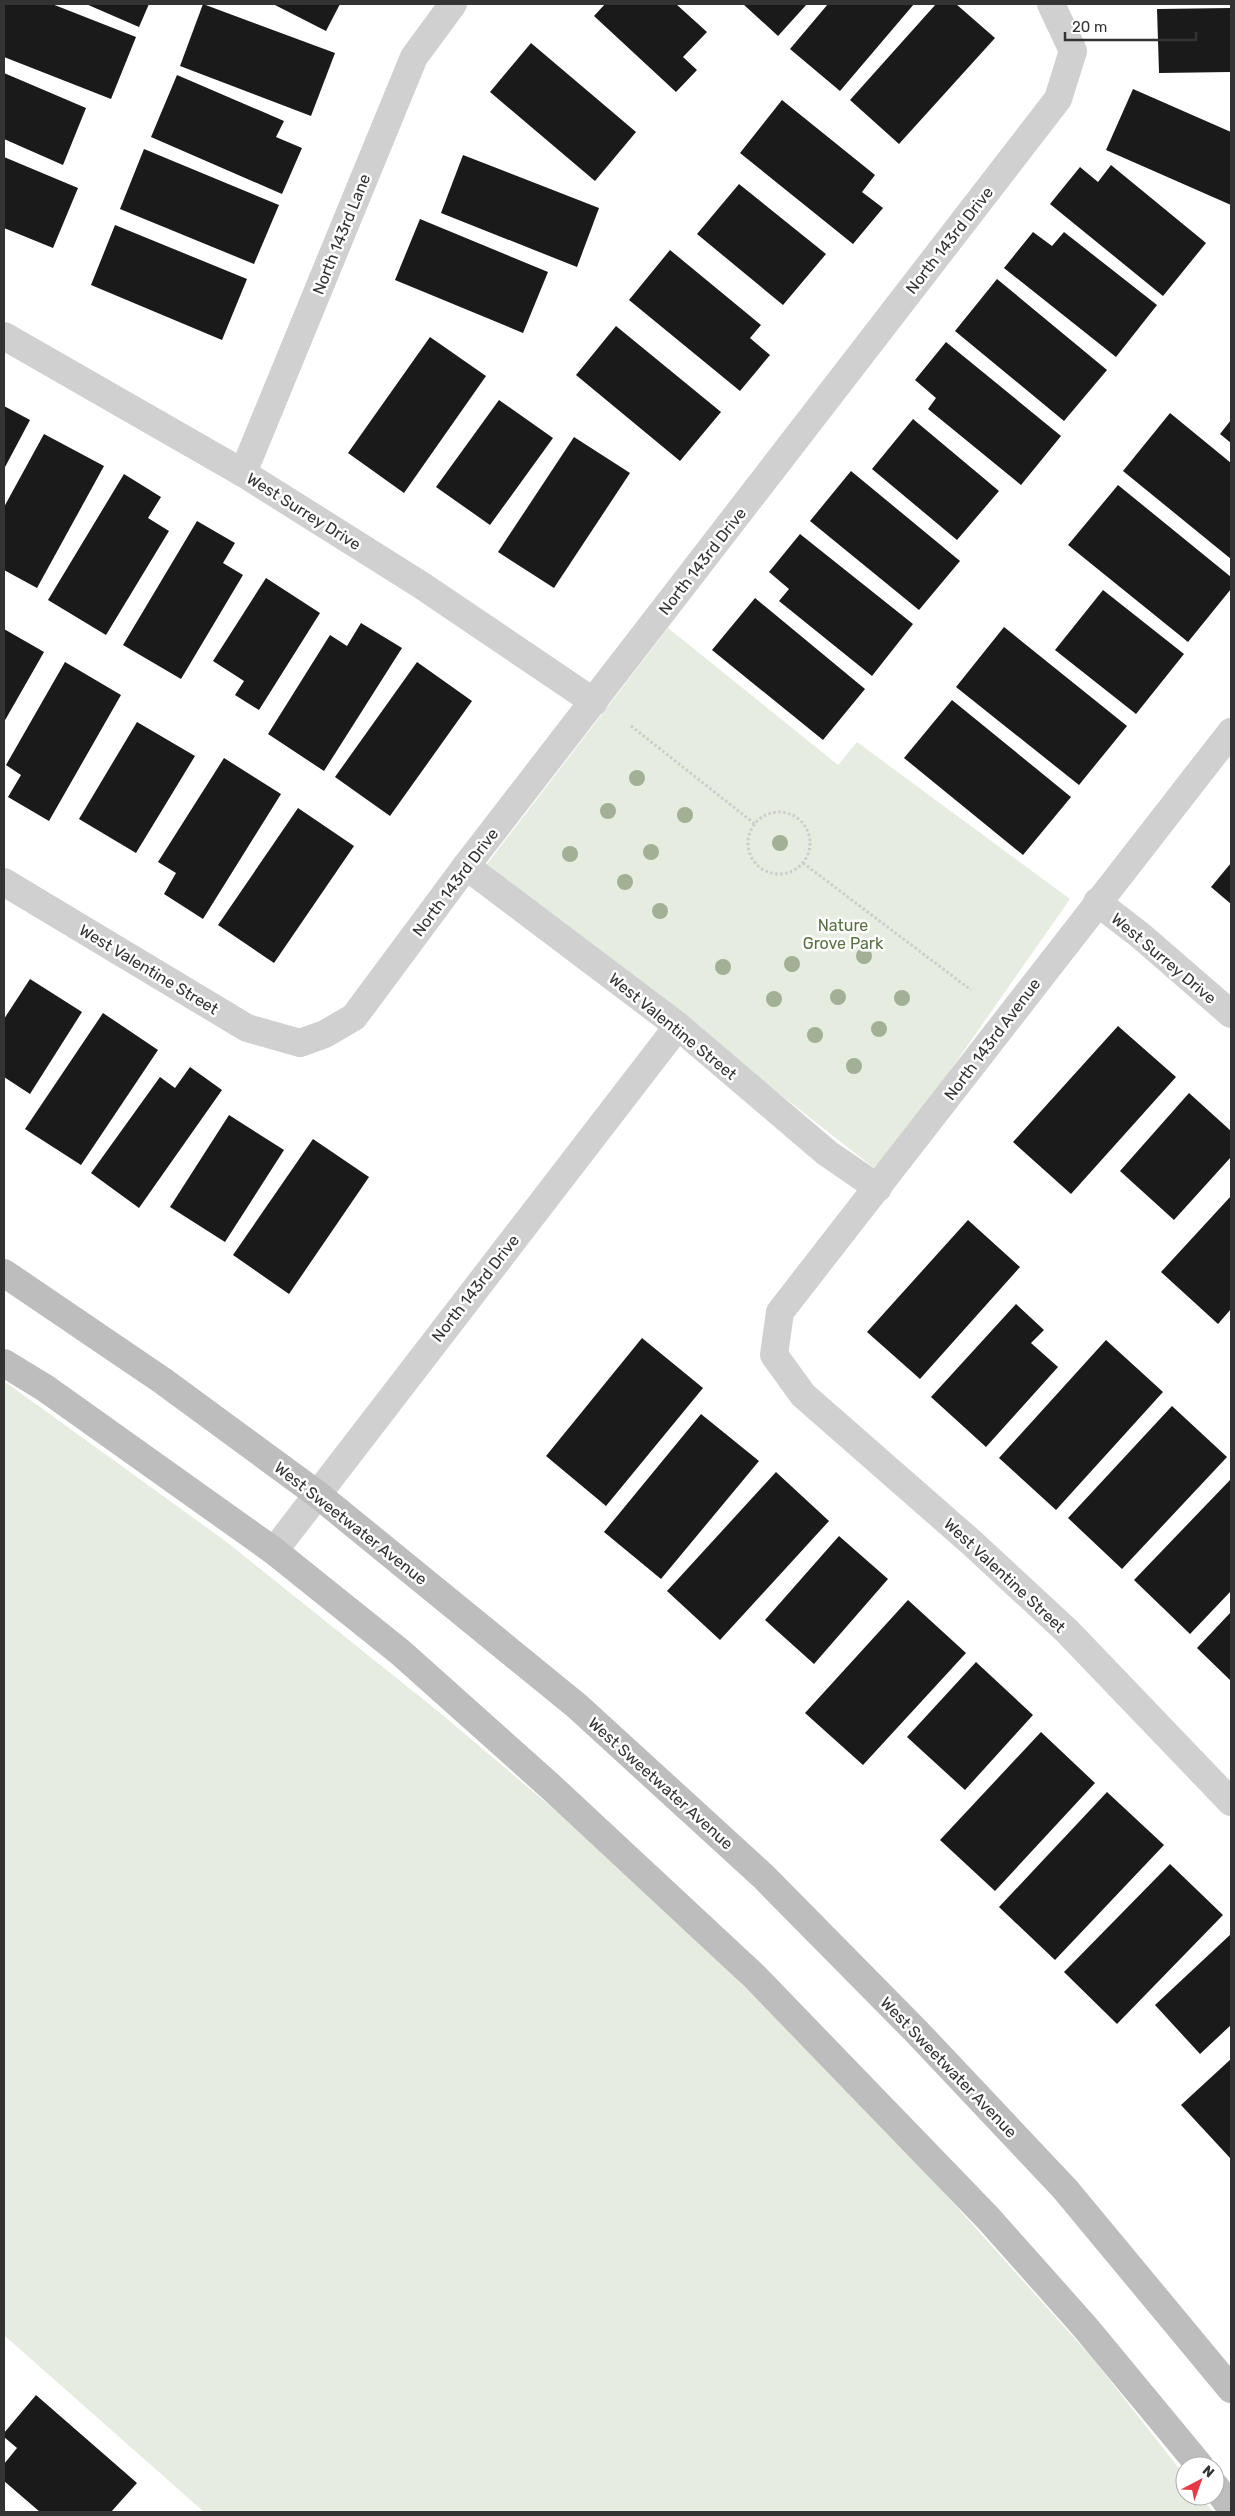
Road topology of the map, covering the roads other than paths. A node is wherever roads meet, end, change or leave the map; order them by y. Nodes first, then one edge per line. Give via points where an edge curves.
1 (453, 4) edge
2 (1050, 4) edge
3 (4, 336) edge
4 (243, 473) junction
5 (594, 702) junction
6 (1231, 732) edge
7 (466, 866) junction
8 (4, 882) edge
9 (1097, 902) junction
10 (1231, 1014) edge
11 (678, 1026) junction
12 (300, 1043) joint
13 (878, 1188) junction
14 (4, 1273) edge
15 (774, 1355) joint
16 (4, 1363) edge
17 (317, 1494) junction
18 (274, 1551) junction
19 (1231, 1802) edge
20 (1231, 2389) edge
21 (1192, 2456) edge

1 - 4 street, North 143rd Lane via 414,58
2 - 5 street, North 143rd Drive via 1073,51 1058,99
3 - 4 street, West Surrey Drive
4 - 5 street, West Surrey Drive via 421,585
5 - 7 street, North 143rd Drive
6 - 9 street, North 143rd Avenue
7 - 11 street, West Valentine Street
7 - 12 street, North 143rd Drive via 354,1017 325,1034
8 - 12 street, West Valentine Street via 247,1028
9 - 10 street, West Surrey Drive
9 - 13 street, North 143rd Avenue
11 - 13 street, West Valentine Street via 827,1153
11 - 17 street, North 143rd Drive
13 - 15 street, North 143rd Avenue via 780,1312
14 - 17 street, West Sweetwater Avenue via 163,1382
15 - 19 street, West Valentine Street via 803,1395 972,1543 1066,1631
16 - 18 street via 45,1388
17 - 18 street, North 143rd Drive
17 - 20 street, West Sweetwater Avenue via 577,1706 764,1877 1065,2189
18 - 21 street via 400,1652 754,1976 988,2218 1085,2327

